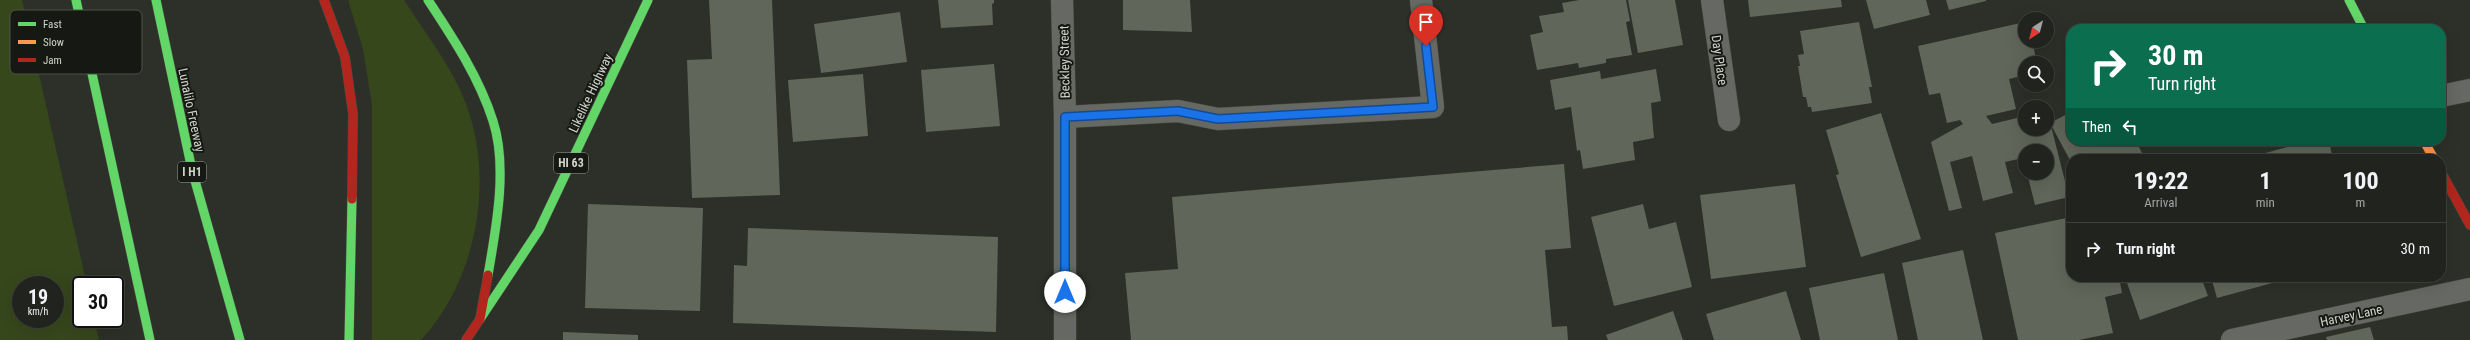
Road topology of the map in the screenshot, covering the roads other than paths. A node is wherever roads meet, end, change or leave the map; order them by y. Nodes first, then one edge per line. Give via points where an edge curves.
1 (76, 0) edge
2 (156, 0) edge
3 (324, 0) edge
4 (428, 0) edge
5 (648, 0) edge
6 (1062, 0) edge
7 (1421, 0) edge
8 (1712, 0) edge
9 (2349, 0) edge
10 (78, 10) edge
11 (2361, 24) edge
12 (92, 74) edge
13 (2470, 90) edge
14 (2446, 95) edge
15 (1065, 117) junction
16 (1729, 120) dead end
17 (2446, 181) edge
18 (2470, 225) edge
19 (2470, 289) edge
20 (480, 319) junction
21 (150, 340) edge
22 (240, 340) edge
23 (349, 340) edge
24 (466, 340) edge
25 (1065, 340) edge
26 (2232, 340) edge

1 - 10 main road
2 - 22 main road, Lunalilo Freeway / I H1 via 192,170
3 - 23 main road via 345,57 353,114
4 - 20 main road via 480,86 494,122 501,173 497,225
5 - 20 main road, Likelike Highway / HI 63 via 539,230
6 - 15 street, Beckley Street
7 - 15 street via 1433,107 1218,119 1178,111
8 - 16 street, Day Place
9 - 11 main road
12 - 21 main road
13 - 14 street
15 - 25 street, Beckley Street
17 - 18 main road
19 - 26 street, Harvey Lane
20 - 24 main road, Likelike Highway / HI 63

